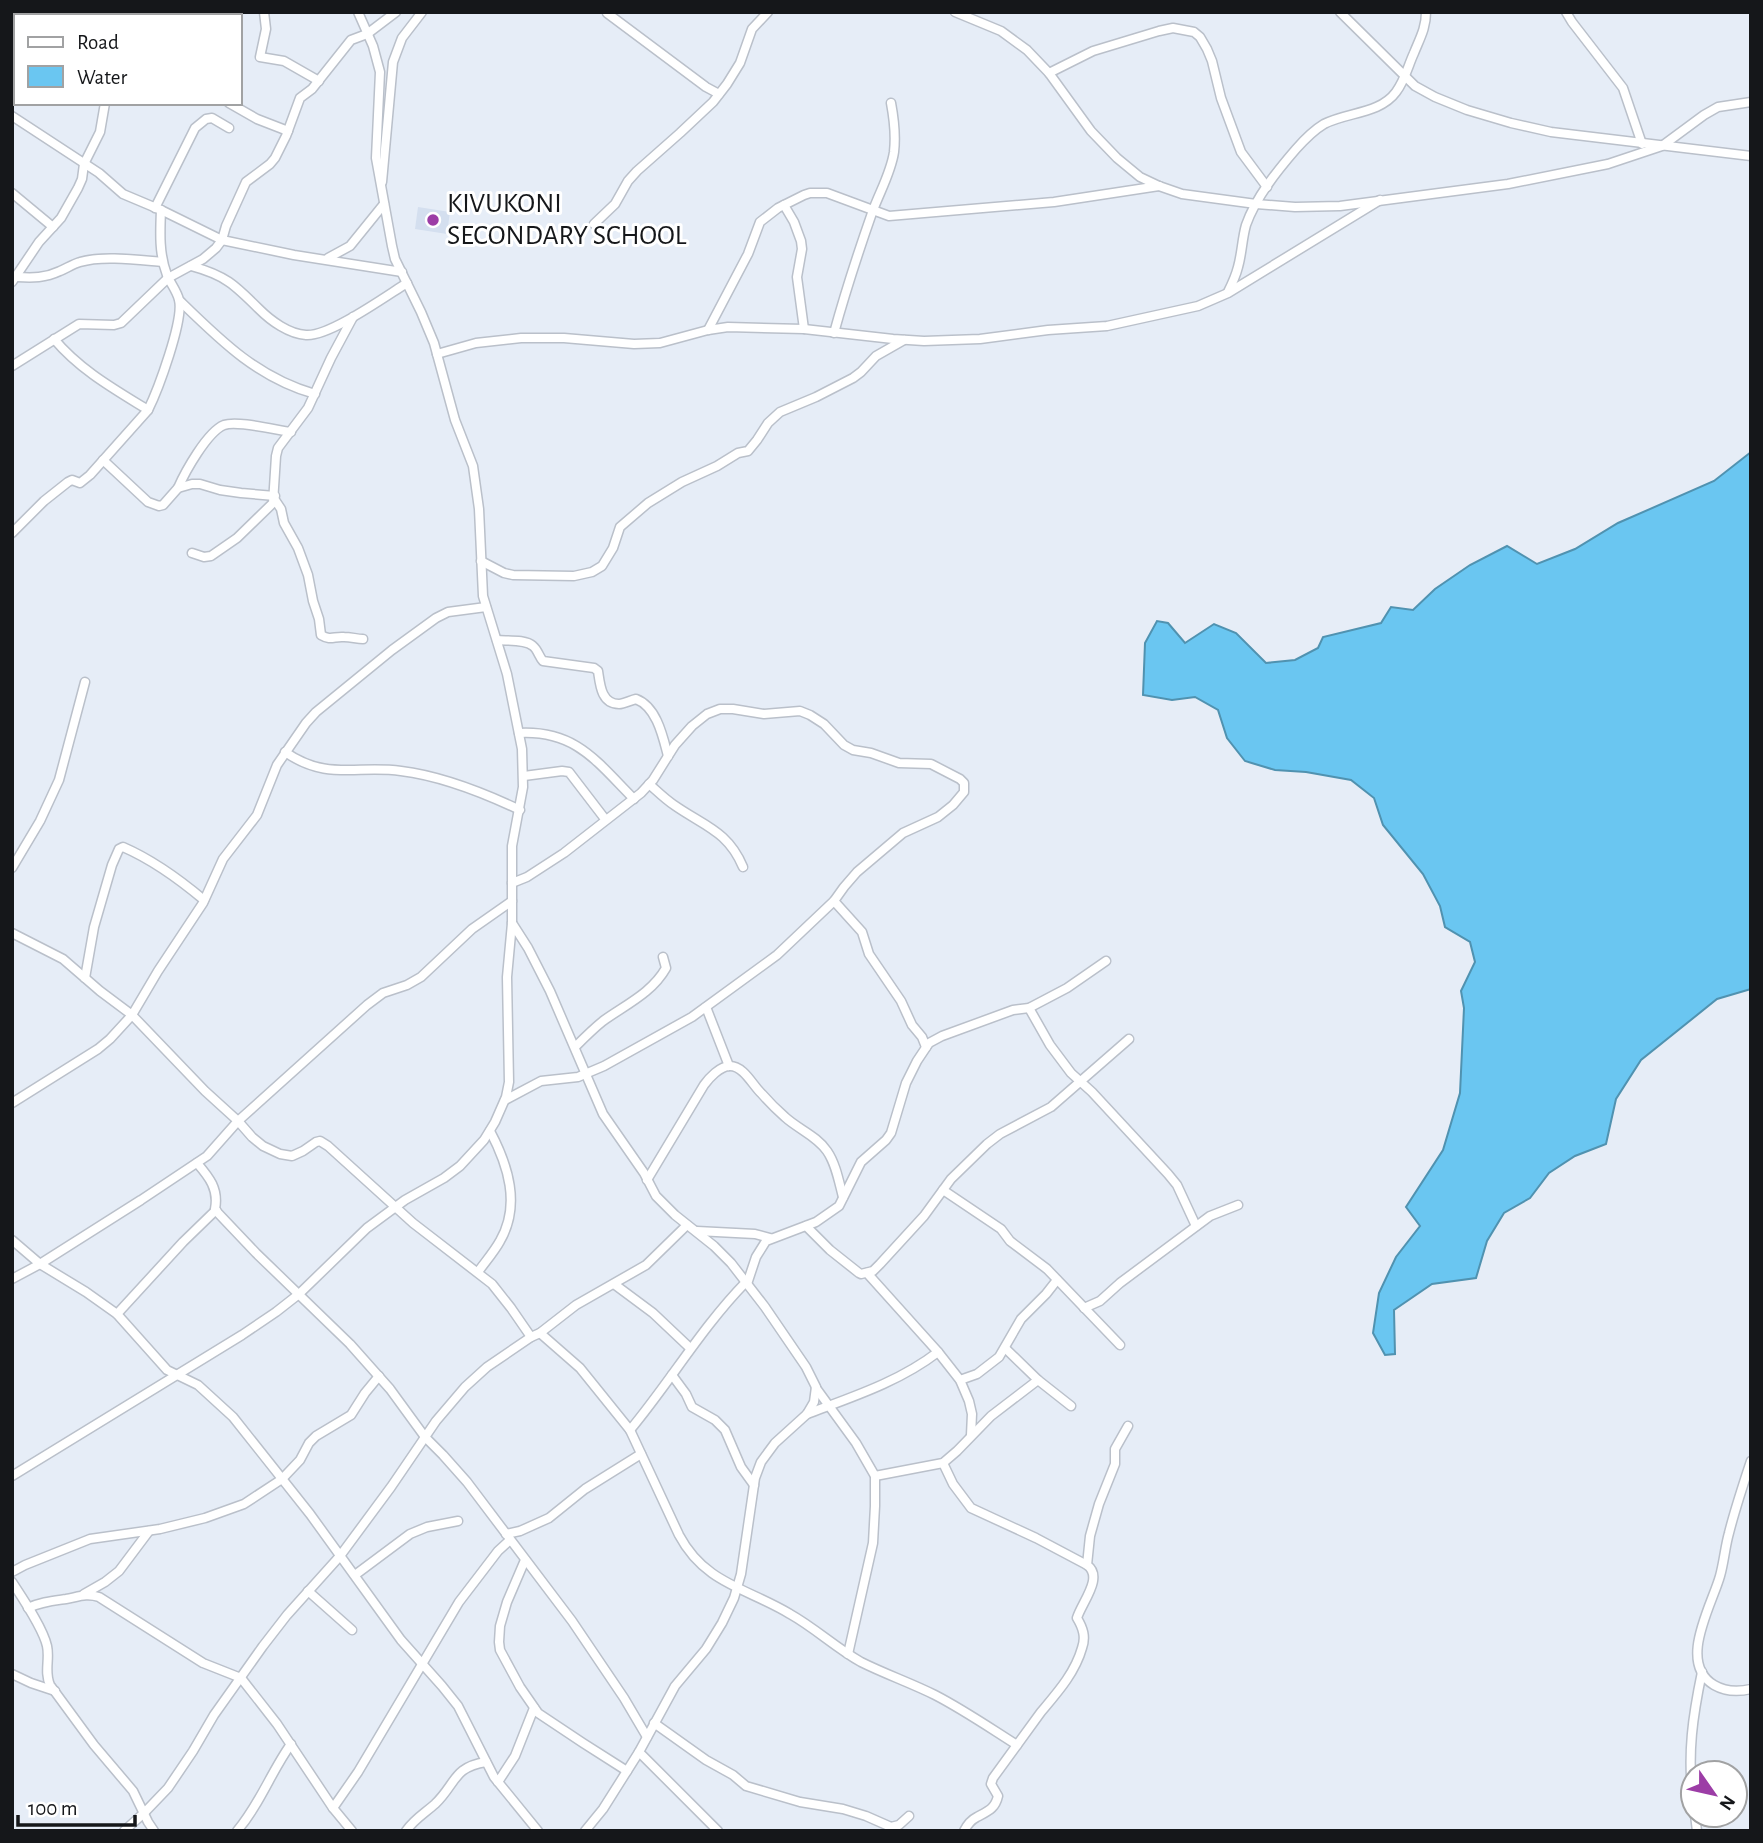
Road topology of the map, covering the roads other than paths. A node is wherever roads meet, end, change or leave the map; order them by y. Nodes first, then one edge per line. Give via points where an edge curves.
1 (264, 12) edge
2 (358, 12) edge
3 (396, 12) edge
4 (422, 12) edge
5 (768, 12) edge
6 (955, 12) edge
7 (1340, 12) edge
8 (1426, 12) edge
9 (1566, 12) edge
10 (607, 13) edge
11 (367, 34) junction
12 (1049, 73) junction
13 (1405, 77) junction
14 (319, 80) junction
15 (719, 94) junction
16 (1751, 102) edge
17 (891, 103) dead end
18 (105, 105) edge
19 (232, 105) edge
20 (12, 116) edge
21 (229, 128) dead end
22 (288, 131) junction
23 (1642, 144) junction
24 (1662, 146) junction
25 (1751, 156) edge
26 (84, 164) junction
27 (1159, 186) junction
28 (1267, 187) junction
29 (381, 192) junction
30 (12, 194) edge
31 (1380, 201) junction
32 (384, 204) junction
33 (1256, 204) junction
34 (784, 205) junction
35 (158, 209) junction
36 (873, 210) junction
37 (594, 224) dead end
38 (53, 227) junction
39 (222, 240) junction
40 (325, 259) junction
41 (162, 262) junction
42 (191, 266) junction
43 (402, 272) junction
44 (168, 278) junction
45 (15, 279) edge
46 (407, 283) junction
47 (1228, 293) junction
48 (180, 301) junction
49 (353, 317) junction
50 (804, 329) junction
51 (708, 330) junction
52 (834, 333) junction
53 (54, 339) junction
54 (905, 340) junction
55 (437, 354) junction
56 (12, 366) edge
57 (315, 394) junction
58 (148, 410) junction
59 (291, 432) junction
60 (103, 460) junction
61 (178, 488) junction
62 (275, 498) junction
63 (12, 533) edge
64 (192, 553) dead end
65 (481, 561) junction
66 (486, 607) junction
67 (363, 639) dead end
68 (497, 640) junction
69 (85, 682) dead end
70 (519, 733) junction
71 (285, 752) junction
72 (668, 756) junction
73 (524, 776) junction
74 (649, 784) junction
75 (634, 799) junction
76 (520, 810) junction
77 (605, 819) junction
78 (743, 867) dead end
79 (12, 868) edge
80 (512, 883) junction
81 (204, 900) junction
82 (512, 901) junction
83 (834, 901) junction
84 (512, 923) junction
85 (12, 933) edge
86 (663, 957) dead end
87 (1106, 961) dead end
88 (85, 978) junction
89 (706, 1007) junction
90 (1029, 1008) junction
91 (132, 1015) junction
92 (1129, 1039) dead end
93 (575, 1047) junction
94 (926, 1047) junction
95 (729, 1066) junction
96 (586, 1073) junction
97 (1080, 1082) junction
98 (505, 1100) junction
99 (12, 1102) edge
100 (238, 1121) junction
101 (490, 1131) junction
102 (197, 1163) junction
103 (647, 1180) junction
104 (943, 1190) junction
105 (843, 1197) junction
106 (1238, 1205) dead end
107 (394, 1208) junction
108 (216, 1210) junction
109 (687, 1225) junction
110 (806, 1226) junction
111 (1196, 1226) junction
112 (695, 1231) junction
113 (770, 1238) junction
114 (12, 1240) edge
115 (40, 1264) junction
116 (478, 1272) junction
117 (867, 1273) junction
118 (12, 1279) edge
119 (1057, 1280) junction
120 (746, 1283) junction
121 (614, 1284) junction
122 (299, 1294) junction
123 (1084, 1308) junction
124 (117, 1314) junction
125 (540, 1333) junction
126 (531, 1337) junction
127 (1120, 1345) dead end
128 (690, 1348) junction
129 (1004, 1348) junction
130 (938, 1352) junction
131 (176, 1374) junction
132 (672, 1375) junction
133 (379, 1376) junction
134 (960, 1380) junction
135 (1038, 1380) junction
136 (816, 1387) junction
137 (828, 1406) junction
138 (1071, 1406) dead end
139 (807, 1414) junction
140 (1128, 1426) dead end
141 (630, 1430) junction
142 (971, 1436) junction
143 (425, 1437) junction
144 (641, 1454) junction
145 (1751, 1461) edge
146 (943, 1463) junction
147 (12, 1476) edge
148 (875, 1476) junction
149 (282, 1479) junction
150 (754, 1485) junction
151 (458, 1521) dead end
152 (149, 1531) junction
153 (508, 1537) junction
154 (340, 1556) junction
155 (525, 1560) junction
156 (1087, 1565) junction
157 (12, 1572) edge
158 (355, 1575) junction
159 (12, 1582) edge
160 (737, 1588) junction
161 (308, 1591) junction
162 (84, 1594) junction
163 (27, 1608) junction
164 (352, 1630) dead end
165 (848, 1654) junction
166 (422, 1665) junction
167 (1702, 1671) junction
168 (12, 1674) edge
169 (242, 1678) junction
170 (1751, 1689) edge
171 (55, 1691) junction
172 (534, 1709) junction
173 (654, 1723) junction
174 (647, 1737) junction
175 (291, 1744) junction
176 (1017, 1745) junction
177 (639, 1752) junction
178 (1691, 1759) edge
179 (486, 1762) junction
180 (627, 1771) junction
181 (498, 1782) junction
182 (333, 1808) junction
183 (144, 1813) junction
184 (909, 1816) dead end
185 (124, 1831) edge
186 (154, 1831) edge
187 (237, 1831) edge
188 (352, 1831) edge
189 (406, 1831) edge
190 (538, 1831) edge
191 (585, 1831) edge
192 (718, 1831) edge
193 (964, 1831) edge

1 - 14 street via 260,57 284,61
2 - 11 street
3 - 11 street
4 - 29 street via 402,38 393,62
5 - 15 street via 752,29 734,74
6 - 12 street via 1008,35
7 - 13 street
8 - 13 street via 1422,36
9 - 23 street via 1623,88
10 - 15 street
11 - 14 street via 351,40
11 - 29 street via 380,72 375,142
12 - 27 street via 1103,145 1140,177
12 - 28 street via 1093,51 1159,30 1194,32 1212,61 1220,98 1241,152
13 - 23 street via 1435,97 1511,123
13 - 28 street via 1388,99 1316,130
14 - 22 street via 300,99
15 - 37 street via 637,171 615,204
16 - 24 street via 1718,107
17 - 36 street via 893,154
18 - 26 street via 100,132
19 - 22 street
20 - 26 street
21 - 35 street via 212,118 195,128
22 - 39 street via 273,161 246,182
23 - 24 street
24 - 25 street
24 - 31 street via 1608,164
26 - 35 street via 123,194
26 - 38 street via 78,188
27 - 33 street via 1182,194
27 - 36 street via 1054,202 889,216
28 - 33 street
29 - 32 street
30 - 38 street
31 - 33 street via 1317,207
31 - 47 street
32 - 40 street via 350,246
32 - 43 street via 391,246
33 - 47 street
34 - 36 street via 804,195 822,193
34 - 50 street via 801,241 797,277
34 - 51 street via 758,226
35 - 39 street
35 - 41 street
36 - 52 street
38 - 45 street
39 - 40 street
39 - 42 street
40 - 43 street
41 - 44 street
41 - 45 street via 89,260 46,277
42 - 44 street
42 - 49 street via 232,283 274,322 297,334 319,333
43 - 46 street
44 - 48 street
44 - 53 street via 121,323 79,324
46 - 49 street
46 - 55 street
47 - 54 street via 1198,306 1107,326 980,339
48 - 57 street via 249,362 292,387
48 - 58 street via 173,342
49 - 57 street
50 - 51 street
50 - 52 street
51 - 55 street via 660,343 521,338 476,343
52 - 54 street
53 - 56 street
53 - 58 street via 86,370
54 - 65 street via 876,356 853,377 780,412 748,451 648,503 620,527 607,559 592,572 513,575
55 - 65 street via 475,475
57 - 59 street
58 - 60 street
59 - 61 street via 226,424 193,459
59 - 62 street via 276,456
60 - 61 street via 153,505 163,505
60 - 63 street via 84,481 71,481 44,501
61 - 62 street via 200,484
62 - 64 street via 237,538 211,556
62 - 67 street via 309,575 321,635
65 - 66 street
66 - 68 street
66 - 71 street via 448,612 391,650 323,706
68 - 70 street
68 - 72 street via 526,642 543,661 594,667 601,692 611,701 619,704 636,699 648,708
69 - 79 street via 59,780
70 - 73 street
70 - 75 street via 548,734 576,745
71 - 76 street via 332,771 401,771 441,780
71 - 81 street via 257,815 223,859
72 - 74 street
72 - 83 street via 706,714 727,708 771,714 794,710 816,719 853,750 899,763 937,765 964,783 964,792 953,805 903,833 857,872
73 - 76 street
73 - 77 street via 569,772
74 - 75 street
74 - 78 street via 724,837
75 - 77 street
76 - 80 street via 512,846
77 - 80 street via 552,860
80 - 82 street
81 - 88 street via 162,868 119,849 94,927
81 - 91 street
82 - 84 street
82 - 100 street via 471,929 421,977 368,1004
83 - 89 street via 777,955
83 - 94 street via 862,932 869,954
84 - 93 street
84 - 98 street
85 - 88 street via 58,956
86 - 93 street via 666,968 657,979
87 - 90 street
88 - 91 street
89 - 95 street
89 - 96 street
90 - 94 street via 942,1036
90 - 97 street via 1056,1054
91 - 99 street via 104,1044
91 - 100 street
92 - 97 street
93 - 96 street
94 - 105 street via 906,1083 891,1133 861,1162
95 - 103 street via 704,1085
95 - 105 street via 743,1072 785,1117 823,1145
96 - 98 street via 541,1081
96 - 103 street via 603,1114
97 - 104 street via 1051,1107 987,1144
97 - 111 street via 1177,1185
98 - 101 street
100 - 102 street
100 - 107 street via 252,1138 280,1154 296,1155 323,1142
101 - 107 street via 460,1166
101 - 116 street via 508,1174 511,1206 501,1240
102 - 108 street via 214,1184
102 - 115 street
103 - 109 street via 660,1201
104 - 117 street via 910,1233
104 - 119 street via 1000,1229
105 - 110 street via 835,1210
106 - 111 street
107 - 116 street
107 - 122 street via 357,1236
108 - 122 street
108 - 124 street
109 - 112 street
109 - 121 street via 646,1265
110 - 113 street
110 - 117 street via 861,1275
111 - 123 street via 1100,1301
112 - 113 street
112 - 120 street
113 - 120 street via 758,1252
114 - 115 street
115 - 118 street
115 - 124 street
116 - 126 street via 499,1292
117 - 130 street
119 - 123 street
119 - 129 street via 1021,1319
120 - 128 street
120 - 136 street
121 - 125 street
121 - 128 street
122 - 131 street
122 - 133 street
123 - 127 street
124 - 131 street via 161,1364
125 - 126 street
125 - 141 street via 580,1368
126 - 143 street via 465,1387
128 - 132 street
129 - 134 street via 985,1369
129 - 135 street
130 - 134 street
130 - 137 street via 899,1377
131 - 147 street
131 - 149 street via 198,1385 229,1413
132 - 141 street
132 - 150 street via 692,1407 725,1430
133 - 143 street
133 - 149 street via 352,1414 313,1439
134 - 142 street via 972,1414
135 - 138 street
135 - 142 street
136 - 137 street
136 - 139 street
137 - 139 street
137 - 148 street
139 - 150 street via 767,1452
140 - 156 street via 1115,1449 1114,1468 1090,1536
141 - 144 street
142 - 146 street
143 - 153 street via 467,1482
143 - 154 street
144 - 153 street via 549,1518
144 - 160 street via 690,1554
145 - 167 street via 1700,1632 1697,1655
146 - 148 street
146 - 156 street via 971,1508
148 - 165 street via 873,1543
149 - 152 street via 244,1504
149 - 154 street
150 - 160 street
151 - 158 street via 410,1534
152 - 157 street via 90,1539
152 - 162 street via 119,1571
153 - 155 street
153 - 166 street via 459,1602
154 - 158 street
154 - 161 street
155 - 172 street via 500,1626 499,1642
155 - 174 street via 586,1642
156 - 176 street via 1094,1573 1077,1618 1083,1628 1082,1651 1070,1675
158 - 166 street
159 - 163 street
160 - 165 street via 792,1615
160 - 173 street via 722,1623
161 - 164 street
161 - 169 street
162 - 163 street
162 - 169 street via 107,1601 203,1663
163 - 171 street via 45,1638 48,1679
165 - 176 street via 952,1704
166 - 179 street via 457,1706
166 - 182 street
167 - 170 street via 1723,1690
167 - 178 street
168 - 171 street
169 - 175 street
169 - 183 street via 178,1774
171 - 183 street via 133,1791
172 - 180 street
172 - 181 street via 518,1751
173 - 174 street
173 - 184 street via 739,1782 758,1790 843,1809 891,1827
174 - 177 street
175 - 182 street
175 - 187 street
176 - 193 street via 992,1782 999,1796 995,1805
177 - 180 street
177 - 192 street
179 - 181 street
179 - 189 street via 461,1772
180 - 191 street
181 - 190 street
182 - 188 street
183 - 185 street
183 - 186 street

